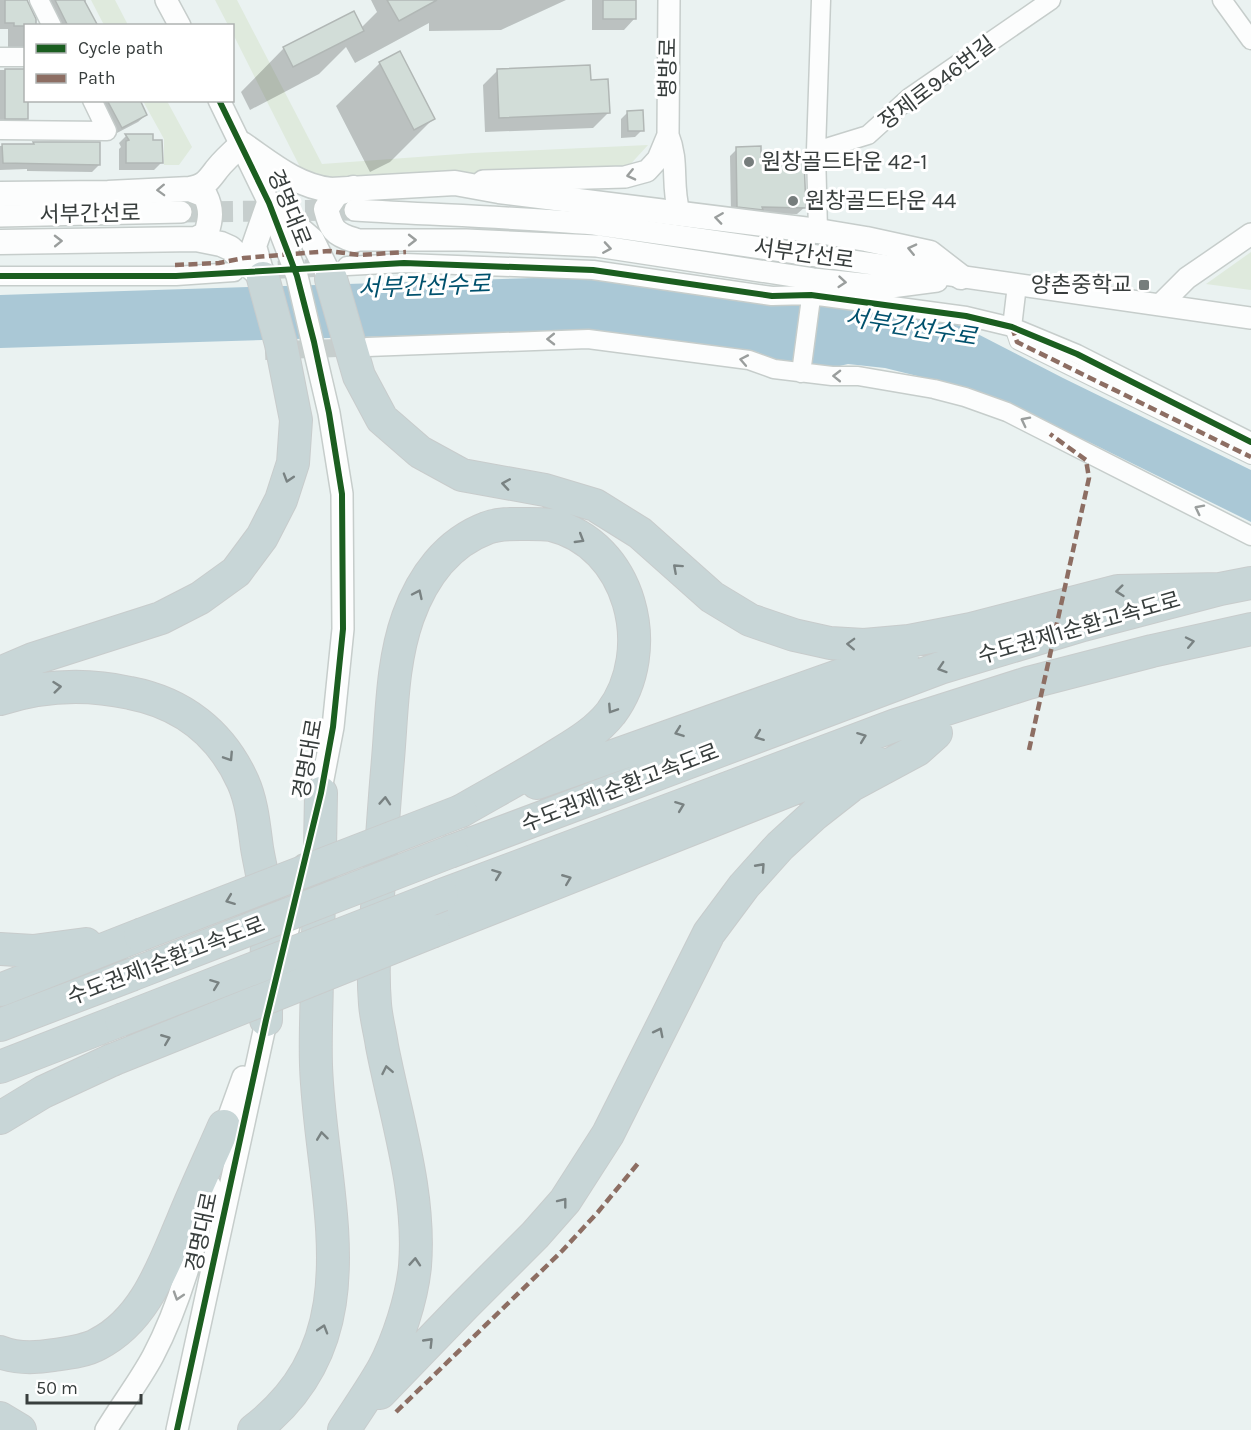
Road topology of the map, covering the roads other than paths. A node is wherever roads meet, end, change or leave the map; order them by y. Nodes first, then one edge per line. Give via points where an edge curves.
1 (39, 0) edge
2 (166, 0) edge
3 (669, 0) edge
4 (821, 0) edge
5 (1051, 0) edge
6 (1222, 0) edge
7 (51, 24) edge
8 (179, 24) edge
9 (1251, 40) edge
10 (0, 57) edge
11 (24, 57) edge
12 (93, 102) edge
13 (220, 102) edge
14 (0, 130) edge
15 (668, 135) junction
16 (242, 144) junction
17 (816, 151) junction
18 (455, 183) junction
19 (190, 189) junction
20 (0, 194) edge
21 (356, 199) junction
22 (269, 203) junction
23 (181, 212) tunnel mouth
24 (679, 212) junction
25 (0, 216) edge
26 (818, 231) junction
27 (1251, 234) edge
28 (196, 239) junction
29 (354, 240) junction
30 (0, 242) edge
31 (339, 273) junction
32 (248, 275) junction
33 (0, 276) edge
34 (961, 277) junction
35 (1017, 285) junction
36 (812, 293) junction
37 (1160, 305) junction
38 (1251, 318) edge
39 (1012, 327) junction
40 (357, 344) junction
41 (802, 371) junction
42 (1251, 442) edge
43 (1251, 457) edge
44 (1251, 536) edge
45 (1251, 583) edge
46 (1220, 589) junction
47 (972, 629) junction
48 (1251, 629) edge
49 (1152, 651) junction
50 (0, 673) edge
51 (0, 699) edge
52 (936, 733) junction
53 (321, 793) junction
54 (461, 811) junction
55 (140, 935) junction
56 (0, 949) edge
57 (0, 990) edge
58 (266, 1020) junction
59 (0, 1025) edge
60 (0, 1067) edge
61 (0, 1118) edge
62 (224, 1126) junction
63 (0, 1352) edge
64 (0, 1418) edge
65 (20, 1430) edge
66 (106, 1430) edge
67 (177, 1430) edge
68 (254, 1430) edge
69 (344, 1430) edge

1 - 7 street
2 - 8 street
3 - 15 street, 병방로
4 - 17 street
5 - 17 street, 장제로946번길 via 909,98 868,135
6 - 9 street
10 - 11 street
12 - 14 street via 108,130
13 - 16 street, 경명대로
15 -> 18 street via 658,159 647,171 625,177
15 - 24 street via 675,151 675,197
16 - 19 main road via 211,179
16 - 21 main road via 294,180
16 - 22 street, 경명대로
17 - 26 street
18 - 21 main road
18 - 24 main road
19 -> 20 main road
19 - 28 main road via 205,195 210,205 206,234
21 - 29 main road via 336,194 326,209 330,226 340,236
21 - 34 street, 서부간선로 via 437,215 594,224
22 - 31 main road via 312,240
22 - 32 main road
22 - 53 street, 경명대로 via 297,276 314,342 342,494 343,629
23 - 25 street, 서부간선로
26 -> 24 main road
34 -> 26 main road via 930,253
27 - 37 street via 1188,278
30 -> 28 main road
28 - 32 main road via 230,248
29 - 31 main road via 335,249 332,255
29 -> 36 street via 597,246
31 - 36 street via 404,263 593,270 772,296
31 - 40 highway
32 - 33 street
32 -> 50 highway via 281,344 296,420 293,463 281,500 262,537 236,572 200,598 161,618
34 - 35 street, 서부간선로
36 -> 34 street
35 - 37 street, 서부간선로
35 - 39 street
36 - 39 street via 966,316
36 - 41 street
37 - 38 street, 서부간선로
39 - 42 street via 1077,354
39 - 43 street via 1017,342
41 -> 40 street via 774,369 749,360 588,339
47 -> 40 highway via 864,645 830,643 750,620 712,597 640,532 595,505 545,490 462,476 420,452 382,419 359,376
44 -> 41 street via 1007,412 934,388
45 - 46 highway, 수도권제1순환고속도로
46 -> 47 highway via 1118,591
46 -> 59 highway, 수도권제1순환고속도로, bridge via 940,668
47 -> 54 highway
49 -> 48 highway, 수도권제1순환고속도로
49 - 52 highway via 1058,694
60 -> 49 highway, 수도권제1순환고속도로, bridge via 442,895 896,725 1028,683
51 -> 58 highway via 62,686 101,687 140,695 172,705 205,727 228,754 244,783 252,812 266,901
61 -> 52 highway, bridge via 43,1092 112,1060
69 -> 52 highway via 564,1201 608,1134 709,933 744,886 815,814 852,785 917,750
53 - 58 street, 경명대로
68 -> 53 highway via 275,1414 300,1383 314,1358 332,1296 334,1255 316,1064
54 -> 55 highway, bridge
69 -> 54 highway via 384,1368 403,1321 415,1270 415,1216 375,1006 373,963 399,649 421,587 437,562 488,527 550,525 599,551 620,580 633,611 635,643 629,676 612,711 592,734
55 - 56 highway via 33,951
55 - 57 highway
58 - 62 street
58 - 67 street, 경명대로
62 - 63 highway via 162,1272 123,1325 98,1344 66,1353 34,1358
62 -> 66 street via 197,1239 173,1310 154,1354
64 - 65 highway

